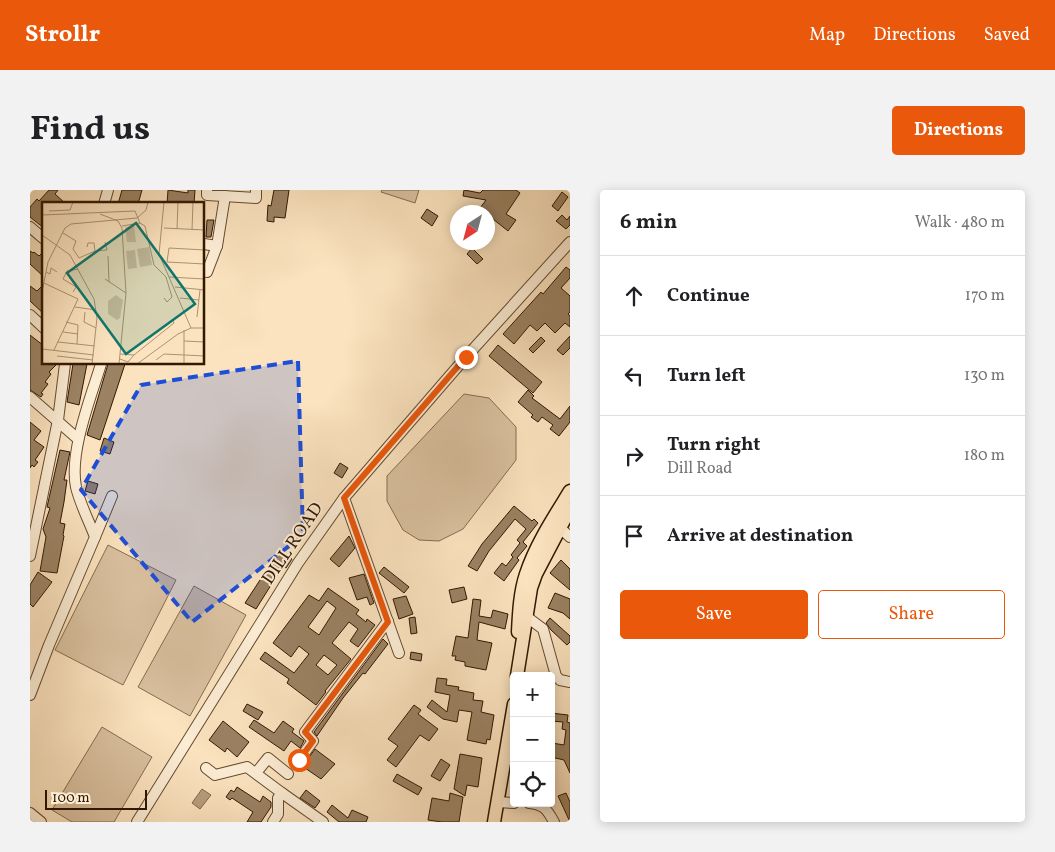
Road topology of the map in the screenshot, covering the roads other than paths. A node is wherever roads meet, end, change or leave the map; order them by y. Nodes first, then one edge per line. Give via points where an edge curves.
1 (207, 190) edge
2 (256, 190) edge
3 (225, 196) junction
4 (30, 226) edge
5 (42, 237) edge
6 (570, 242) edge
7 (205, 244) edge
8 (217, 246) junction
9 (207, 272) dead end
10 (30, 315) edge
11 (42, 326) edge
12 (65, 365) edge
13 (101, 365) edge
14 (30, 397) edge
15 (58, 420) junction
16 (78, 439) junction
17 (570, 491) edge
18 (112, 496) dead end
19 (344, 498) junction
20 (570, 509) edge
21 (34, 520) edge
22 (560, 527) junction
23 (95, 537) junction
24 (570, 538) edge
25 (30, 556) edge
26 (528, 617) junction
27 (388, 622) junction
28 (521, 646) junction
29 (399, 653) dead end
30 (518, 672) edge
31 (570, 682) edge
32 (30, 695) edge
33 (512, 717) edge
34 (299, 760) dead end
35 (206, 768) dead end
36 (256, 774) junction
37 (288, 774) dead end
38 (282, 793) junction
39 (497, 802) junction
40 (510, 802) edge
41 (544, 807) edge
42 (30, 813) edge
43 (41, 822) edge
44 (137, 822) edge
45 (273, 822) edge
46 (323, 822) edge
47 (494, 822) edge
48 (554, 822) edge

1 - 3 street via 207,195
2 - 3 street via 256,198
3 - 8 street
4 - 5 street
6 - 19 street, DILL ROAD
7 - 8 street
8 - 9 street
10 - 11 street
12 - 15 street
13 - 16 street
14 - 15 street
15 - 16 street
15 - 21 street
16 - 23 street via 76,486
17 - 28 main road via 531,560 526,575 519,611
18 - 23 street
19 - 27 street
19 - 44 street, DILL ROAD via 298,563
20 - 22 main road
21 - 25 street
22 - 24 street
22 - 26 main road via 531,588
23 - 32 street
26 - 28 main road
26 - 31 street via 543,629 556,676
27 - 29 street
27 - 34 street via 305,732 313,741
28 - 30 main road
33 - 39 main road
35 - 36 street via 215,775 246,767
36 - 37 street via 268,758
36 - 38 street
38 - 45 street
38 - 46 street
39 - 40 street
39 - 47 main road
41 - 48 street
42 - 43 street

